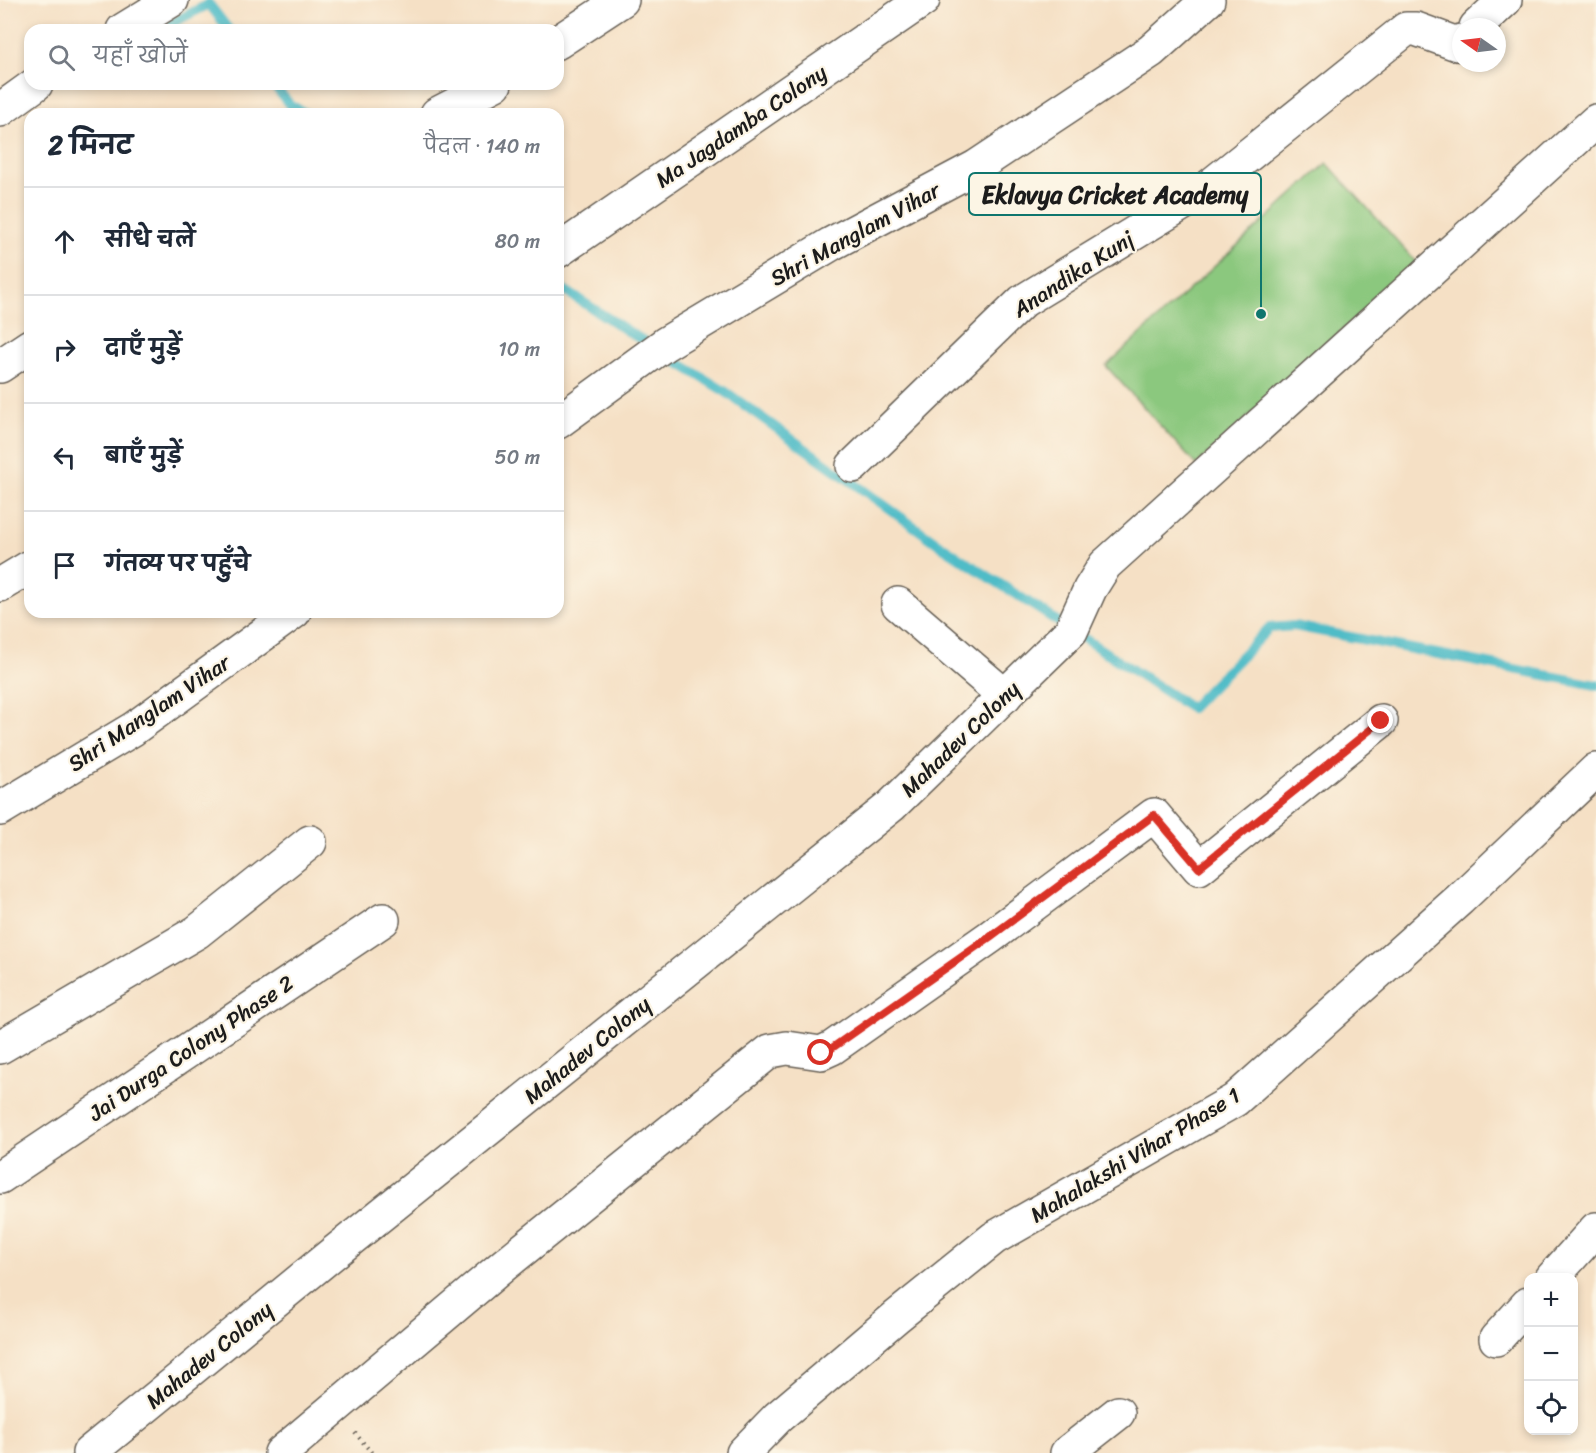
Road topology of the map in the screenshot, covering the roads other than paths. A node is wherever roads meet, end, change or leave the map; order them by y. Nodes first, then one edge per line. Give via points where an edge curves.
1 (172, 0) edge
2 (622, 0) edge
3 (923, 0) edge
4 (1208, 0) edge
5 (1505, 0) edge
6 (1486, 18) edge
7 (133, 24) edge
8 (564, 38) edge
9 (1452, 42) edge
10 (28, 90) edge
11 (483, 90) edge
12 (449, 108) edge
13 (0, 110) edge
14 (1596, 121) edge
15 (564, 247) edge
16 (24, 350) edge
17 (0, 366) edge
18 (564, 418) edge
19 (853, 466) dead end
20 (24, 571) edge
21 (0, 585) edge
22 (898, 604) dead end
23 (286, 618) edge
24 (1005, 696) junction
25 (1381, 721) dead end
26 (1596, 771) edge
27 (0, 809) edge
28 (310, 842) dead end
29 (383, 920) dead end
30 (0, 1047) edge
31 (0, 1177) edge
32 (1596, 1229) edge
33 (1556, 1273) edge
34 (1524, 1308) edge
35 (1496, 1339) dead end
36 (1118, 1413) dead end
37 (89, 1453) edge
38 (281, 1453) edge
39 (743, 1453) edge
40 (1068, 1453) edge

1 - 7 street
2 - 8 street
3 - 15 street, Ma Jagdamba Colony
4 - 18 street, Shri Manglam Vihar via 1151,51 976,167 831,244 665,344
5 - 6 street
9 - 19 street, Anandika Kunj via 1406,29 1204,190 1023,301
10 - 13 street
11 - 12 street
14 - 24 street, Mahadev Colony via 1105,565 1071,631
16 - 17 street
20 - 21 street
22 - 24 street
23 - 27 street, Shri Manglam Vihar via 133,729
24 - 37 street, Mahadev Colony via 891,806
25 - 38 street via 1199,868 1154,815 832,1048 821,1053 788,1048 770,1051 504,1265
26 - 39 street, Mahalakshi Vihar Phase 1 via 1235,1100 994,1238 778,1417
28 - 30 street via 197,932
29 - 31 street, Jai Durga Colony Phase 2
32 - 33 street
34 - 35 street
36 - 40 street

